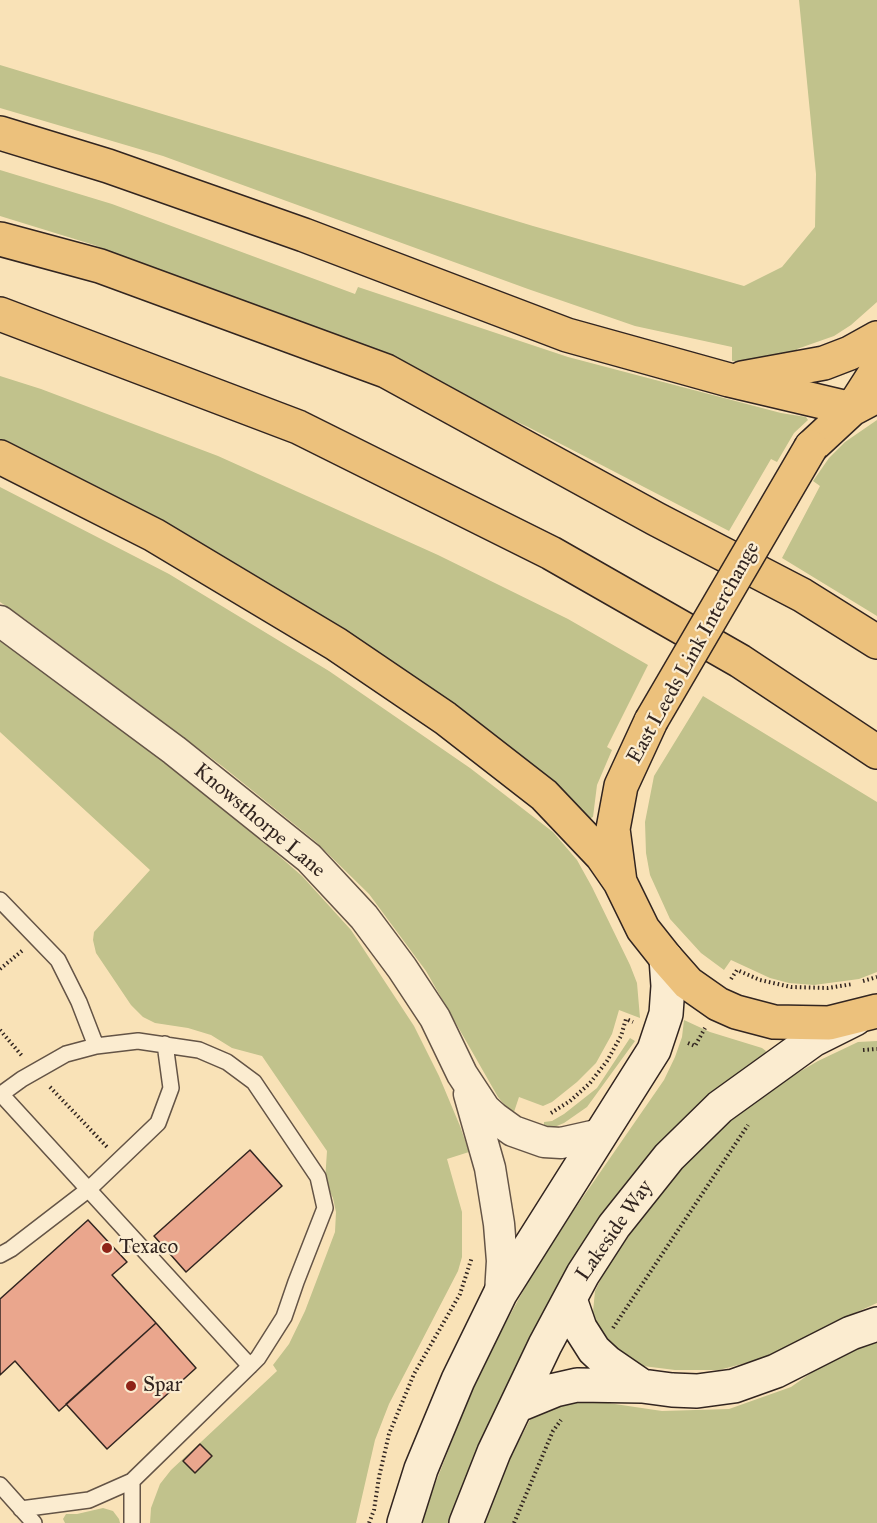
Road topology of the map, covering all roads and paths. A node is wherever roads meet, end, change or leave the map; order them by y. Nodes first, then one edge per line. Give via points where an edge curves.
1 (0, 133) edge
2 (0, 238) edge
3 (0, 314) edge
4 (877, 338) edge
5 (877, 370) edge
6 (729, 380) junction
7 (865, 403) edge
8 (0, 457) edge
9 (0, 621) edge
10 (877, 642) edge
11 (877, 752) edge
12 (620, 882) junction
13 (0, 900) edge
14 (37, 938) junction
15 (666, 958) junction
16 (0, 969) edge
17 (737, 970) dead end
18 (877, 977) edge
19 (872, 1014) edge
20 (626, 1019) dead end
21 (0, 1030) edge
22 (165, 1044) junction
23 (96, 1046) junction
24 (877, 1049) edge
25 (860, 1051) dead end
26 (36, 1071) junction
27 (462, 1074) junction
28 (0, 1095) edge
29 (543, 1115) dead end
30 (753, 1118) dead end
31 (601, 1134) junction
32 (119, 1160) junction
33 (89, 1189) junction
34 (473, 1251) dead end
35 (0, 1255) edge
36 (500, 1294) junction
37 (570, 1299) junction
38 (877, 1324) edge
39 (609, 1335) dead end
40 (250, 1366) junction
41 (642, 1386) junction
42 (516, 1406) junction
43 (567, 1413) dead end
44 (132, 1481) junction
45 (0, 1485) edge
46 (21, 1509) junction
47 (34, 1523) edge
48 (132, 1523) edge
49 (369, 1523) edge
50 (404, 1523) edge
51 (466, 1523) edge
52 (513, 1523) edge

1 - 6 highway via 108,165 567,335
2 - 10 highway via 100,266 386,371 802,595
3 - 11 highway via 298,427 530,543 741,661
4 - 6 highway via 824,363
5 - 7 highway, East Leeds Link Interchange
6 - 7 highway
7 - 12 highway, East Leeds Link Interchange, bridge via 811,447 651,721 621,786 613,830
8 - 12 highway via 153,534 336,644 435,711 544,795 602,856
9 - 27 street, Knowsthorpe Lane via 174,750 309,858 364,917 402,968 435,1018
12 - 15 highway, East Leeds Link Interchange via 643,928
13 - 14 lane
14 - 16 path
14 - 23 lane via 58,960
15 - 19 highway, East Leeds Link Interchange via 688,983 736,1012 774,1022 829,1023
15 - 31 street via 666,1014 654,1050
17 - 18 path via 791,987 828,988
19 - 37 street, Lakeside Way via 813,1040 720,1107 669,1157 614,1226
20 - 29 path via 621,1036 591,1083 554,1112
21 - 26 path
22 - 23 lane via 138,1041
22 - 32 lane via 171,1089 158,1123
22 - 40 lane via 218,1058 254,1082 318,1177 325,1208 284,1317
23 - 26 lane via 66,1054
24 - 25 path
26 - 28 lane
26 - 32 path
27 - 31 street, Knowsthorpe Lane via 485,1109 528,1138 561,1143
27 - 36 street, Knowsthorpe Lane via 490,1168 500,1233
28 - 33 lane
30 - 39 path
31 - 36 street
32 - 33 lane
33 - 35 lane
33 - 40 lane
34 - 49 path via 460,1294 414,1374 389,1434
36 - 50 street via 458,1380 421,1469
37 - 41 street via 580,1328 594,1350
37 - 42 street, Lakeside Way
38 - 41 street via 734,1386 697,1390
40 - 44 lane
41 - 42 street via 577,1385
42 - 51 street, Lakeside Way
43 - 52 path via 553,1431
44 - 46 lane via 89,1500
44 - 48 lane
45 - 46 lane
46 - 47 lane

